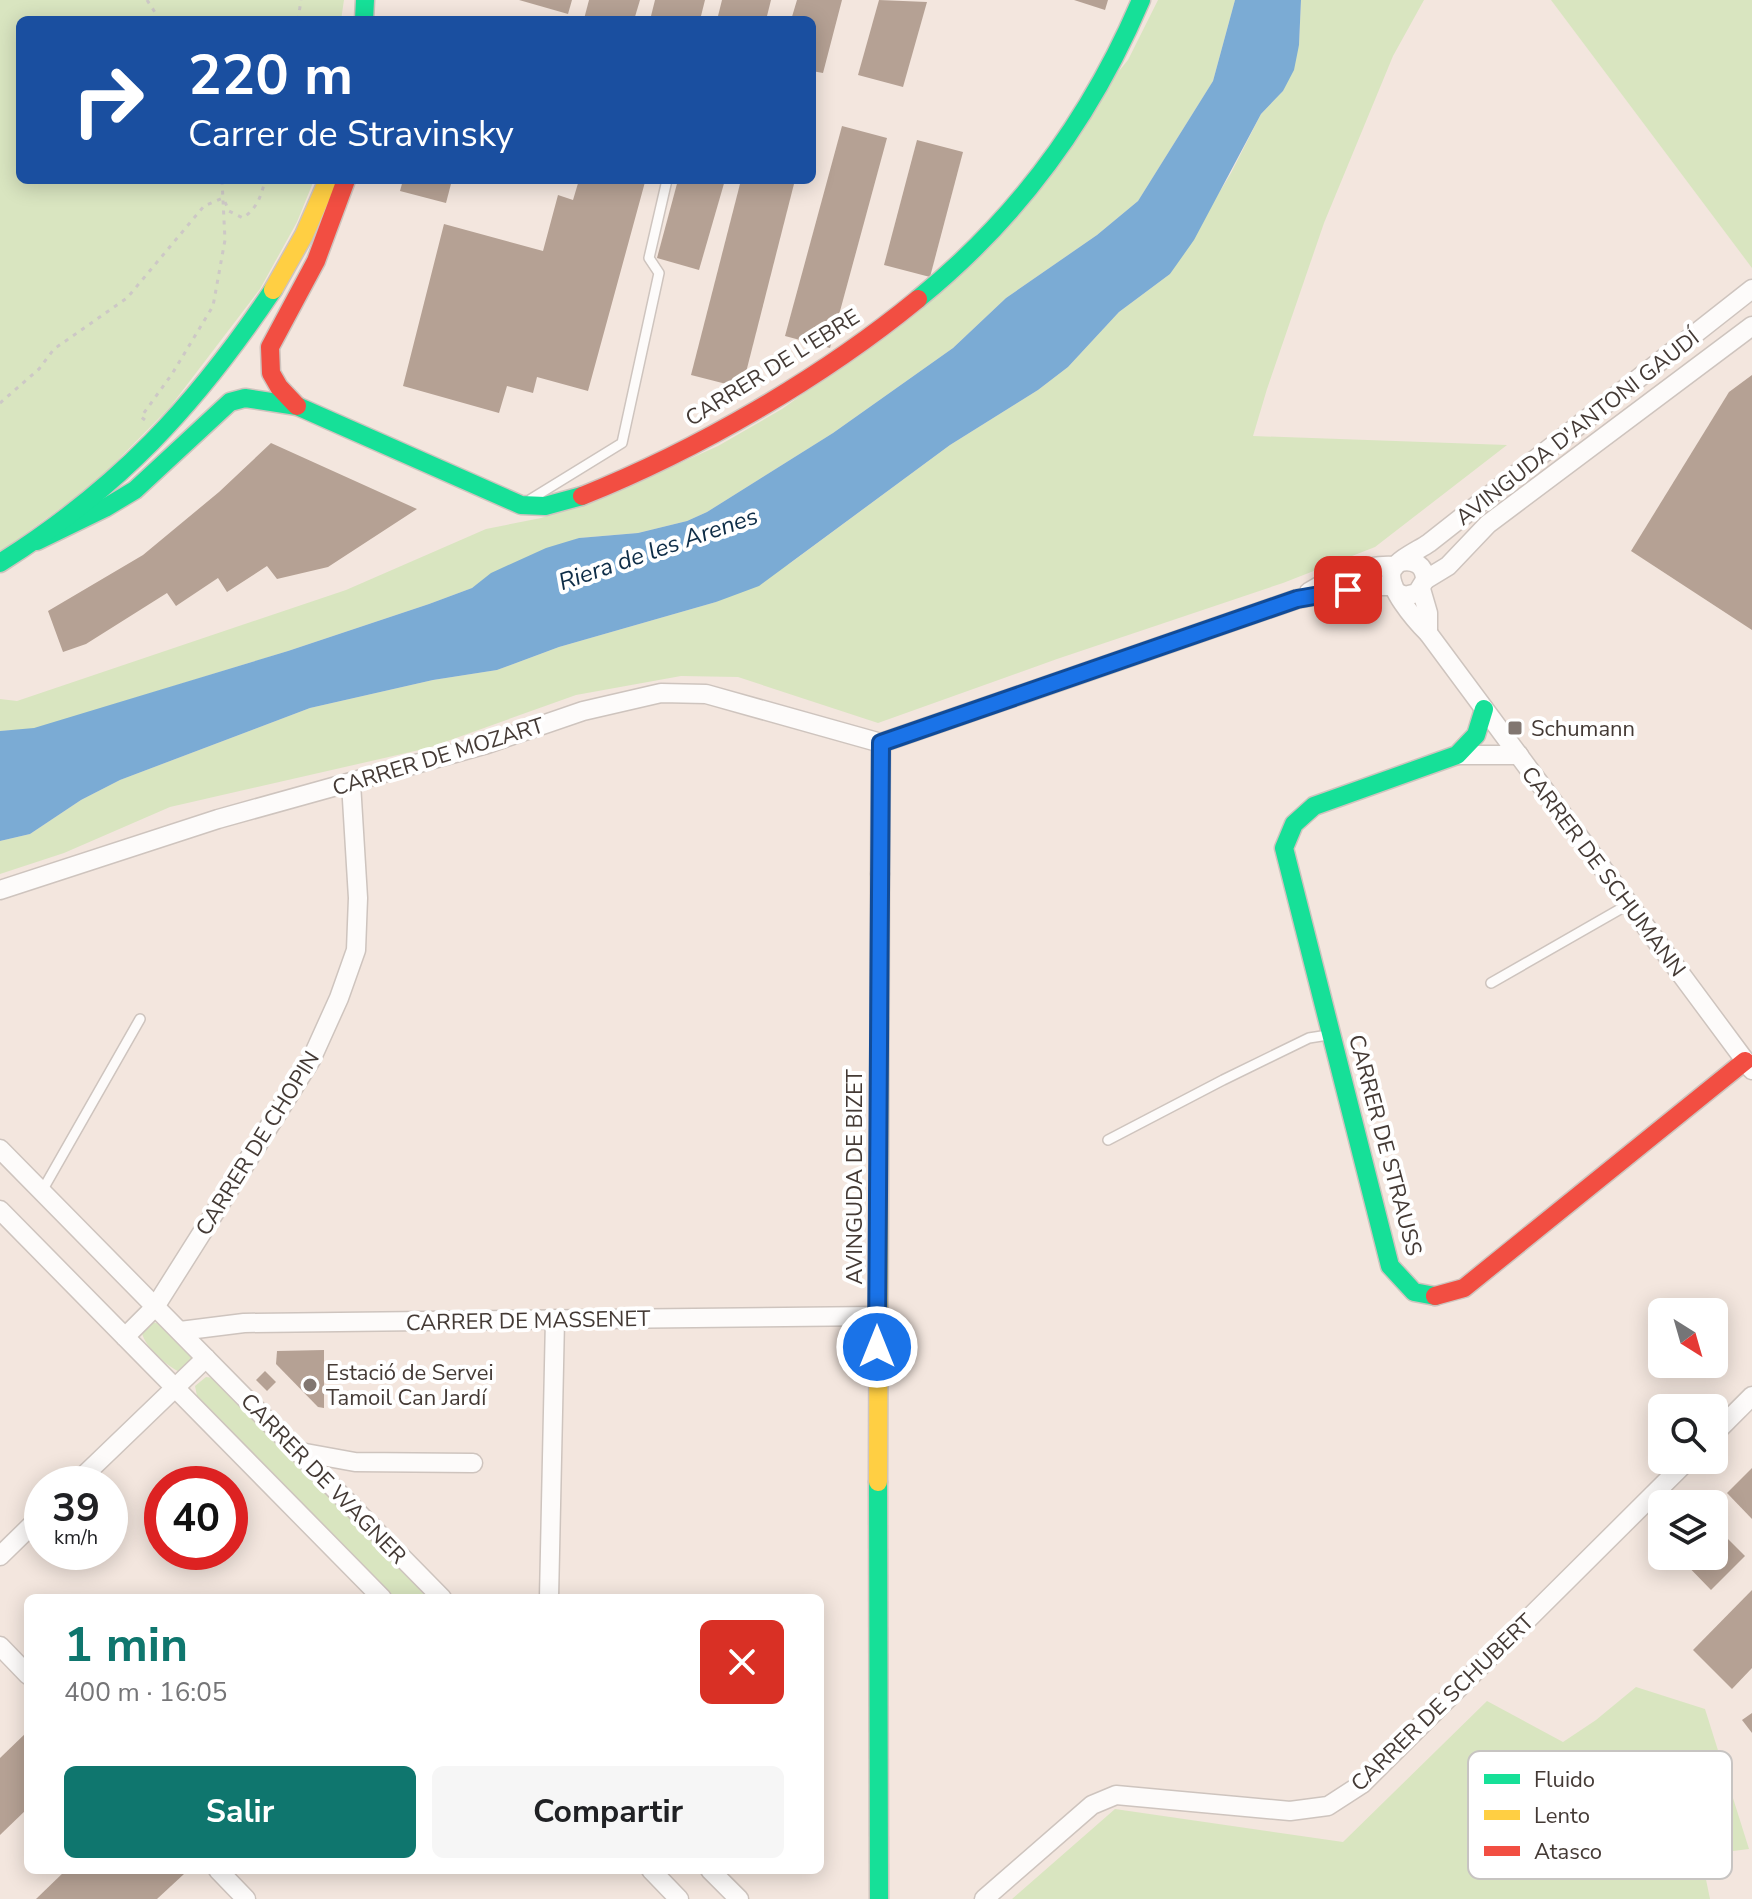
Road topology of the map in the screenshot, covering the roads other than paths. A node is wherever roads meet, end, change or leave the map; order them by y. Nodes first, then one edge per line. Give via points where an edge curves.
1 (1141, 0) edge
2 (326, 184) edge
3 (345, 184) edge
4 (666, 184) edge
5 (1752, 289) edge
6 (1752, 326) edge
7 (297, 406) junction
8 (521, 505) junction
9 (37, 541) junction
10 (0, 563) edge
11 (1397, 564) junction
12 (1423, 585) junction
13 (1395, 590) junction
14 (1297, 599) junction
15 (1428, 633) junction
16 (1484, 709) junction
17 (881, 743) junction
18 (1457, 755) junction
19 (1519, 755) junction
20 (351, 783) junction
21 (0, 890) edge
22 (1629, 904) junction
23 (1491, 983) dead end
24 (140, 1019) dead end
25 (1331, 1034) junction
26 (1749, 1065) edge
27 (1108, 1140) dead end
28 (0, 1149) edge
29 (42, 1191) junction
30 (0, 1210) edge
31 (155, 1307) junction
32 (877, 1316) junction
33 (555, 1319) junction
34 (180, 1331) junction
35 (125, 1337) junction
36 (206, 1358) junction
37 (175, 1388) junction
38 (1752, 1396) edge
39 (1728, 1420) edge
40 (300, 1452) junction
41 (473, 1463) dead end
42 (94, 1466) edge
43 (1674, 1474) edge
44 (24, 1533) edge
45 (0, 1556) edge
46 (378, 1594) edge
47 (438, 1594) edge
48 (549, 1594) edge
49 (0, 1646) edge
50 (24, 1671) edge
51 (222, 1874) edge
52 (655, 1874) edge
53 (714, 1874) edge
54 (246, 1899) edge
55 (679, 1899) edge
56 (739, 1899) edge
57 (879, 1899) edge
58 (984, 1899) edge

1 - 8 street, CARRER DE L'EBRE via 1124,44 1060,148 1008,214 906,310 766,404 689,447 571,499
2 - 9 street via 267,302 211,376 124,470
3 - 7 street via 316,261 267,360 274,381
4 - 8 lane via 649,258 659,273 622,443
5 - 11 street, AVINGUDA D'ANTONI GAUDÍ
6 - 12 street, AVINGUDA D'ANTONI GAUDÍ via 1488,524
7 - 8 street, CARRER DE L'EBRE
7 - 9 street via 245,398 230,402 135,490
9 - 10 street
11 - 12 street via 1414,561 1422,567
11 - 13 street via 1390,576
11 - 14 street via 1360,569
12 - 13 street via 1411,596
12 - 15 street, CARRER DE SCHUMANN
13 - 14 street via 1368,586
13 - 15 street, CARRER DE SCHUMANN
14 - 17 street
15 - 16 street, CARRER DE SCHUMANN
16 - 18 street, CARRER DE STRAUSS via 1484,725
16 - 19 street, CARRER DE SCHUMANN
17 - 20 street, CARRER DE MOZART via 706,694 661,693 583,711
17 - 32 street, AVINGUDA DE BIZET
18 - 19 street, CARRER DE STRAUSS
18 - 25 street, CARRER DE STRAUSS via 1314,806 1290,827 1284,848
19 - 22 street, CARRER DE SCHUMANN
20 - 21 street, CARRER DE MOZART via 218,819
20 - 31 street, CARRER DE CHOPIN via 356,950 339,998 311,1060
22 - 23 lane
22 - 26 street, CARRER DE SCHUMANN
24 - 29 lane
25 - 26 street, CARRER DE STRAUSS via 1390,1266 1419,1296 1437,1298 1464,1288
25 - 27 lane via 1309,1038
28 - 29 street, CARRER DE WAGNER
29 - 31 street, CARRER DE WAGNER
30 - 35 street, CARRER DE WAGNER
31 - 34 street, CARRER DE WAGNER
31 - 35 street
32 - 33 street, CARRER DE MASSENET
32 - 57 street, AVINGUDA DE BIZET
33 - 34 street, CARRER DE MASSENET via 244,1323
33 - 48 street
34 - 36 street, CARRER DE WAGNER
35 - 37 street, CARRER DE WAGNER
36 - 37 street
36 - 40 street, CARRER DE WAGNER
37 - 42 street
37 - 46 street, CARRER DE WAGNER
38 - 39 street
40 - 41 street via 355,1462
40 - 47 street, CARRER DE WAGNER
43 - 58 street, CARRER DE SCHUBERT via 1362,1784 1328,1806 1290,1811 1116,1795 1092,1805
44 - 45 street
49 - 50 street
51 - 54 street
52 - 55 street
53 - 56 street

